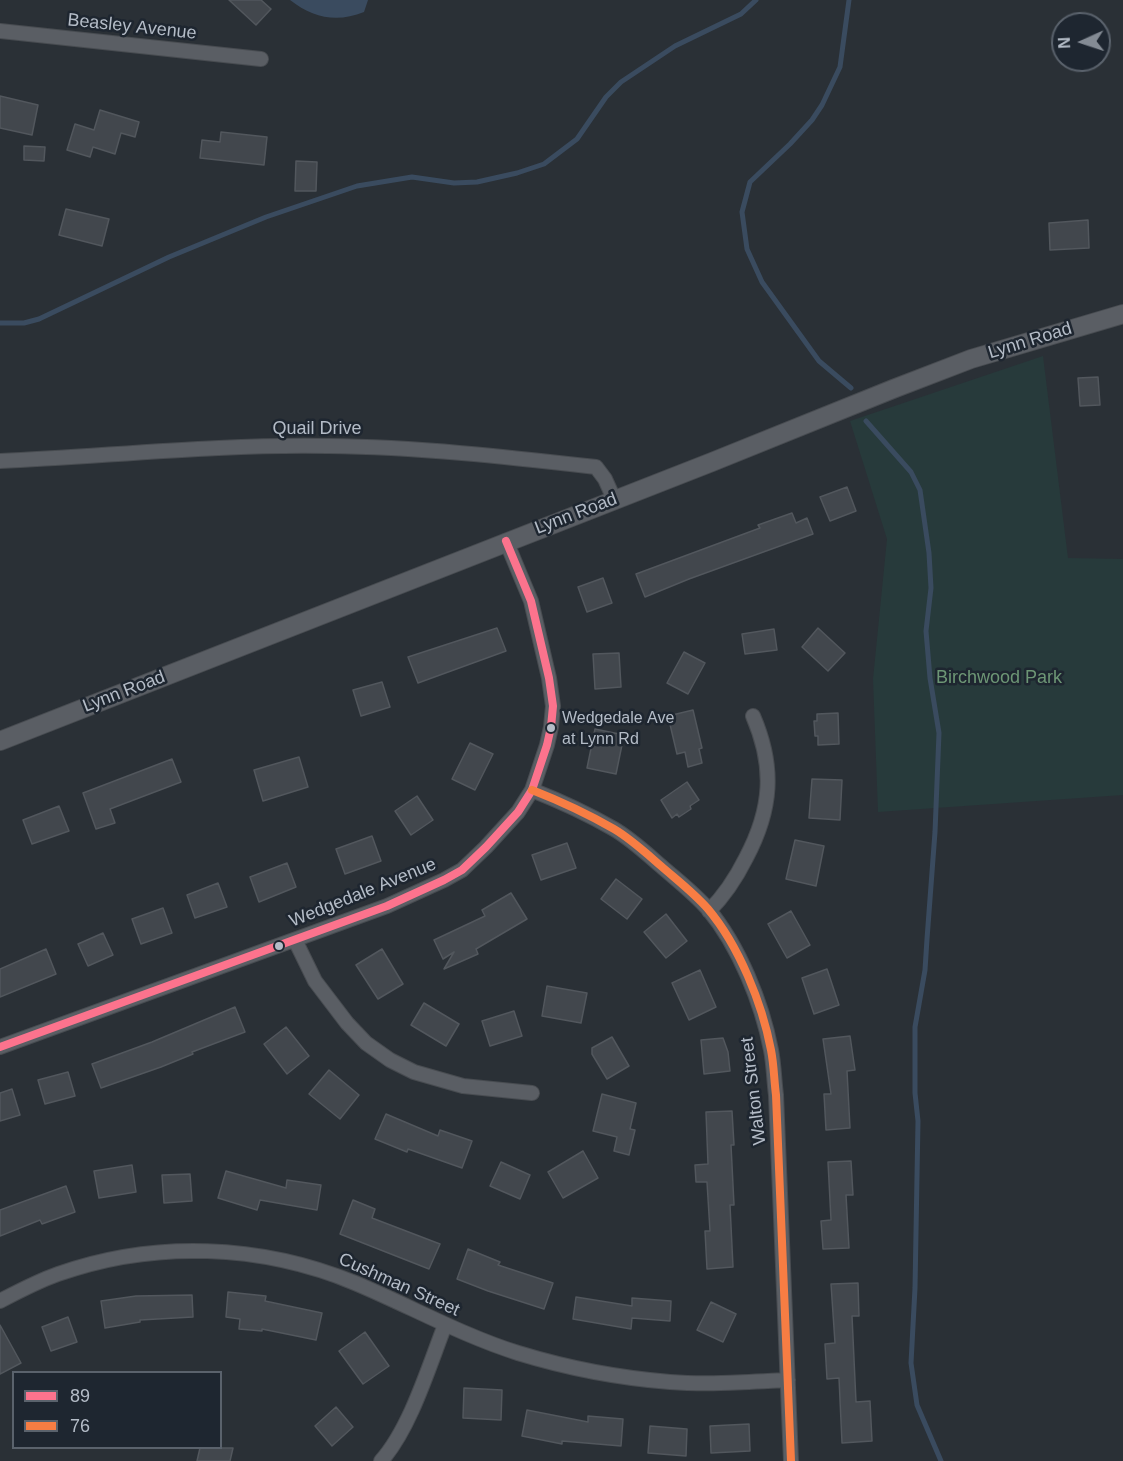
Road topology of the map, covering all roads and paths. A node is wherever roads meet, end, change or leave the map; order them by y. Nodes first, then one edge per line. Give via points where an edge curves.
1 (0, 31) edge
2 (261, 59) dead end
3 (1123, 314) edge
4 (0, 461) edge
5 (614, 499) junction
6 (506, 542) junction
7 (753, 716) dead end
8 (0, 741) edge
9 (532, 790) junction
10 (709, 911) junction
11 (295, 940) junction
12 (0, 1047) edge
13 (531, 1093) dead end
14 (0, 1300) edge
15 (445, 1326) junction
16 (788, 1380) junction
17 (381, 1461) edge
18 (791, 1461) edge

1 - 2 street, Beasley Avenue
3 - 5 street, Lynn Road via 971,359
4 - 5 street, Quail Drive via 209,448 373,447 596,467
5 - 6 street, Lynn Road
6 - 8 street, Lynn Road
6 - 9 street, Wedgedale Avenue via 523,577 538,624 553,706 549,736
7 - 10 street via 766,754 767,808 731,886
9 - 10 street, Walton Street via 615,830
9 - 11 street, Wedgedale Avenue via 508,824 462,870 387,906
10 - 16 street, Walton Street via 749,979 771,1050 779,1135
11 - 12 street, Wedgedale Avenue
11 - 13 street via 315,981 346,1023 390,1060 414,1072 463,1086
14 - 15 street, Cushman Street via 76,1268 177,1250 209,1251 267,1256 313,1267
15 - 16 street, Cushman Street via 568,1367 648,1380 725,1384
15 - 17 street via 411,1409
16 - 18 street, Walton Street

